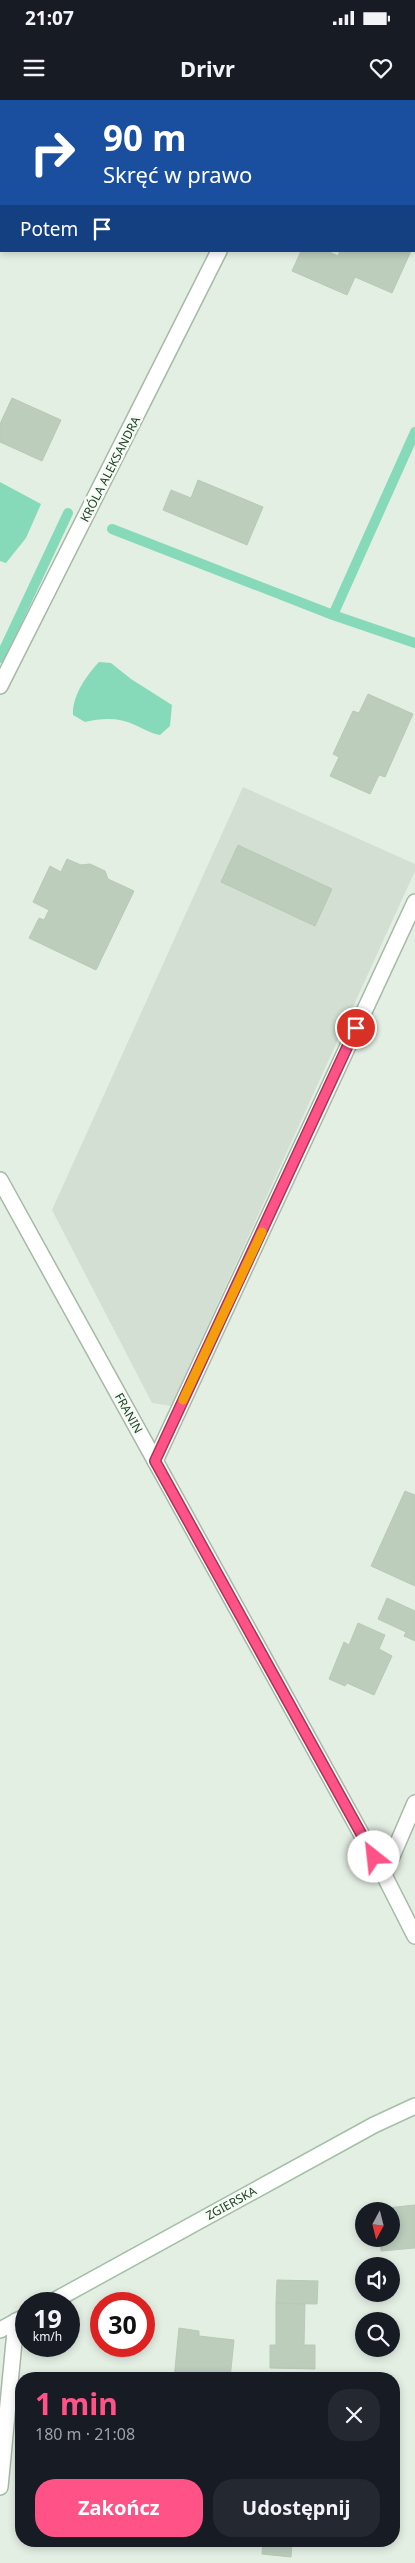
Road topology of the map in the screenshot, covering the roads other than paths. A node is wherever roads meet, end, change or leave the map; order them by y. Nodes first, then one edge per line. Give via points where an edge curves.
1 (218, 252) edge
2 (0, 686) edge
3 (415, 902) edge
4 (0, 1180) edge
5 (155, 1461) junction
6 (415, 1803) edge
7 (384, 1875) junction
8 (415, 1936) edge
9 (415, 2106) edge
10 (70, 2292) edge
11 (15, 2322) edge
12 (0, 2330) edge
13 (16, 2357) edge
14 (0, 2487) edge

1 - 2 street, KRÓLA ALEKSANDRA
3 - 5 street
4 - 5 street, FRANIN
5 - 7 street, FRANIN
6 - 7 street
7 - 8 street, FRANIN
9 - 10 street, ZGIERSKA via 374,2125
11 - 12 street
13 - 14 street

